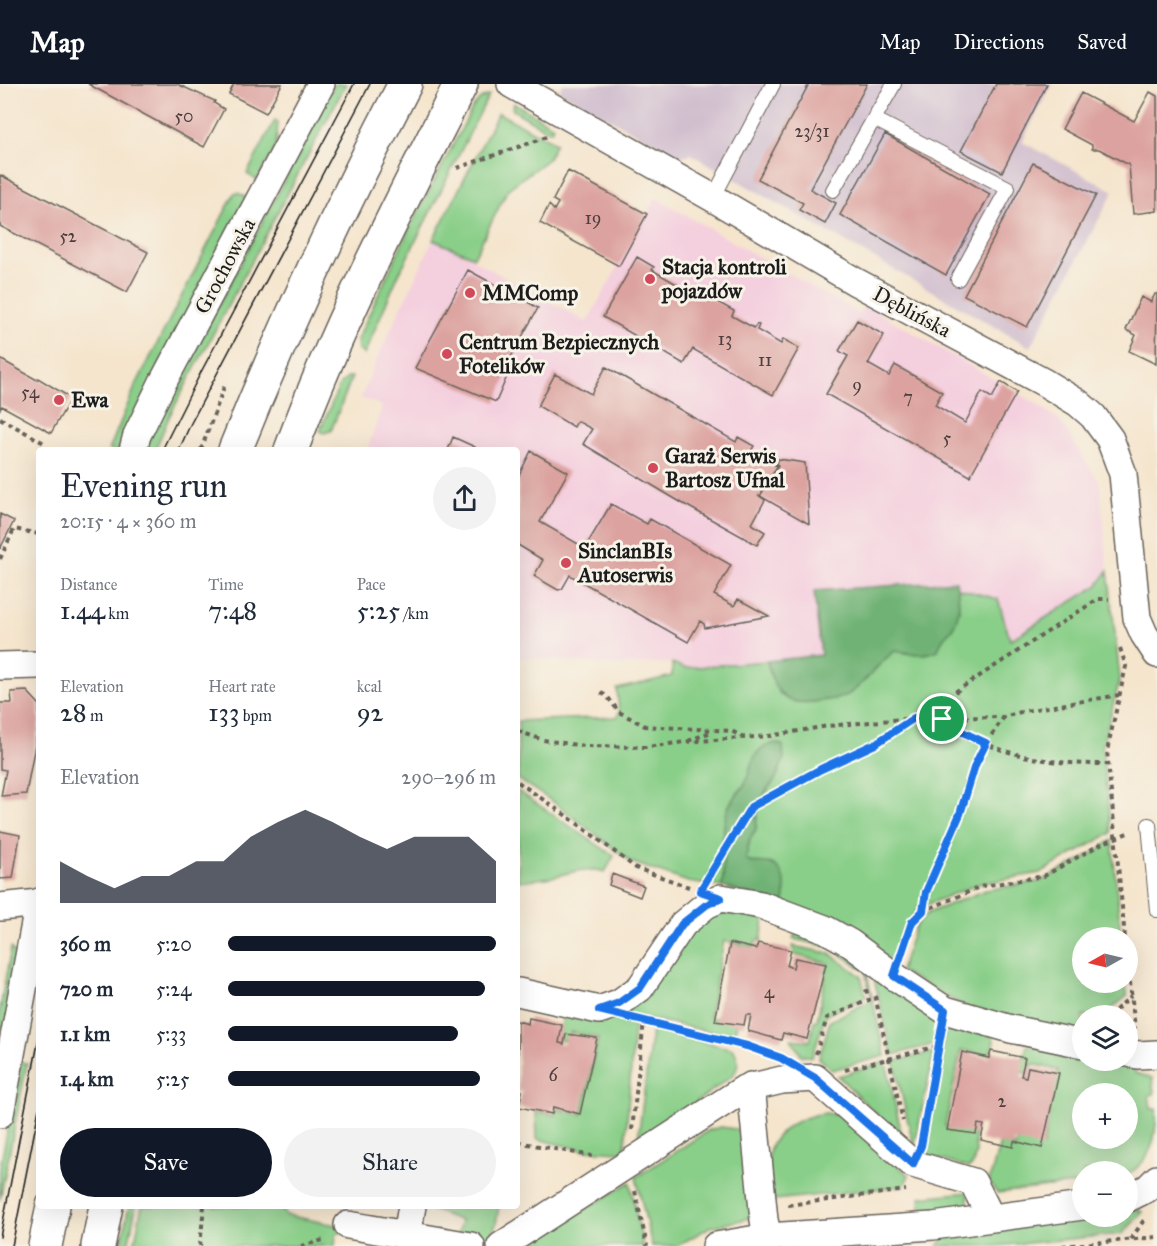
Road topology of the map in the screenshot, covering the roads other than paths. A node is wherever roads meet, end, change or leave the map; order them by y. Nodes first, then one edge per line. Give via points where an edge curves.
1 (321, 84) edge
2 (405, 84) edge
3 (461, 84) edge
4 (511, 84) edge
5 (773, 84) edge
6 (894, 84) edge
7 (874, 119) junction
8 (833, 190) dead end
9 (712, 198) junction
10 (958, 279) dead end
11 (134, 447) edge
12 (236, 447) edge
13 (292, 447) edge
14 (1157, 654) edge
15 (36, 664) edge
16 (0, 666) edge
17 (1149, 825) road end
18 (36, 902) edge
19 (0, 907) edge
20 (1157, 910) edge
21 (36, 918) edge
22 (520, 992) edge
23 (1072, 1042) edge
24 (752, 1086) junction
25 (0, 1114) edge
26 (1157, 1179) edge
27 (1138, 1193) edge
28 (1072, 1207) edge
29 (52, 1209) edge
30 (105, 1209) edge
31 (411, 1209) edge
32 (992, 1218) junction
33 (348, 1225) dead end
34 (407, 1235) junction
35 (930, 1236) edge
36 (768, 1237) junction
37 (45, 1246) edge
38 (98, 1246) edge
39 (471, 1246) edge
40 (501, 1246) edge
41 (716, 1246) edge

1 - 11 street, Grochowska via 163,382
2 - 12 main road via 297,301
3 - 13 main road via 371,262
4 - 9 street, Dęblińska
5 - 9 lane
6 - 7 lane
7 - 8 lane
7 - 10 lane via 1008,188
9 - 14 street, Dęblińska via 856,282 1045,383 1093,416 1110,439 1123,474 1137,618
15 - 16 street
17 - 20 lane
18 - 19 street
21 - 25 street
22 - 23 street via 599,1010 619,1003 640,988 682,924 706,905 710,894 761,905 825,929 945,1010
24 - 32 street via 812,1077 913,1164 974,1182
24 - 36 street
24 - 40 street
26 - 27 street
28 - 32 street
29 - 37 main road
30 - 38 main road
31 - 34 street
32 - 35 street
33 - 34 street
34 - 39 street
35 - 36 street
36 - 41 street

